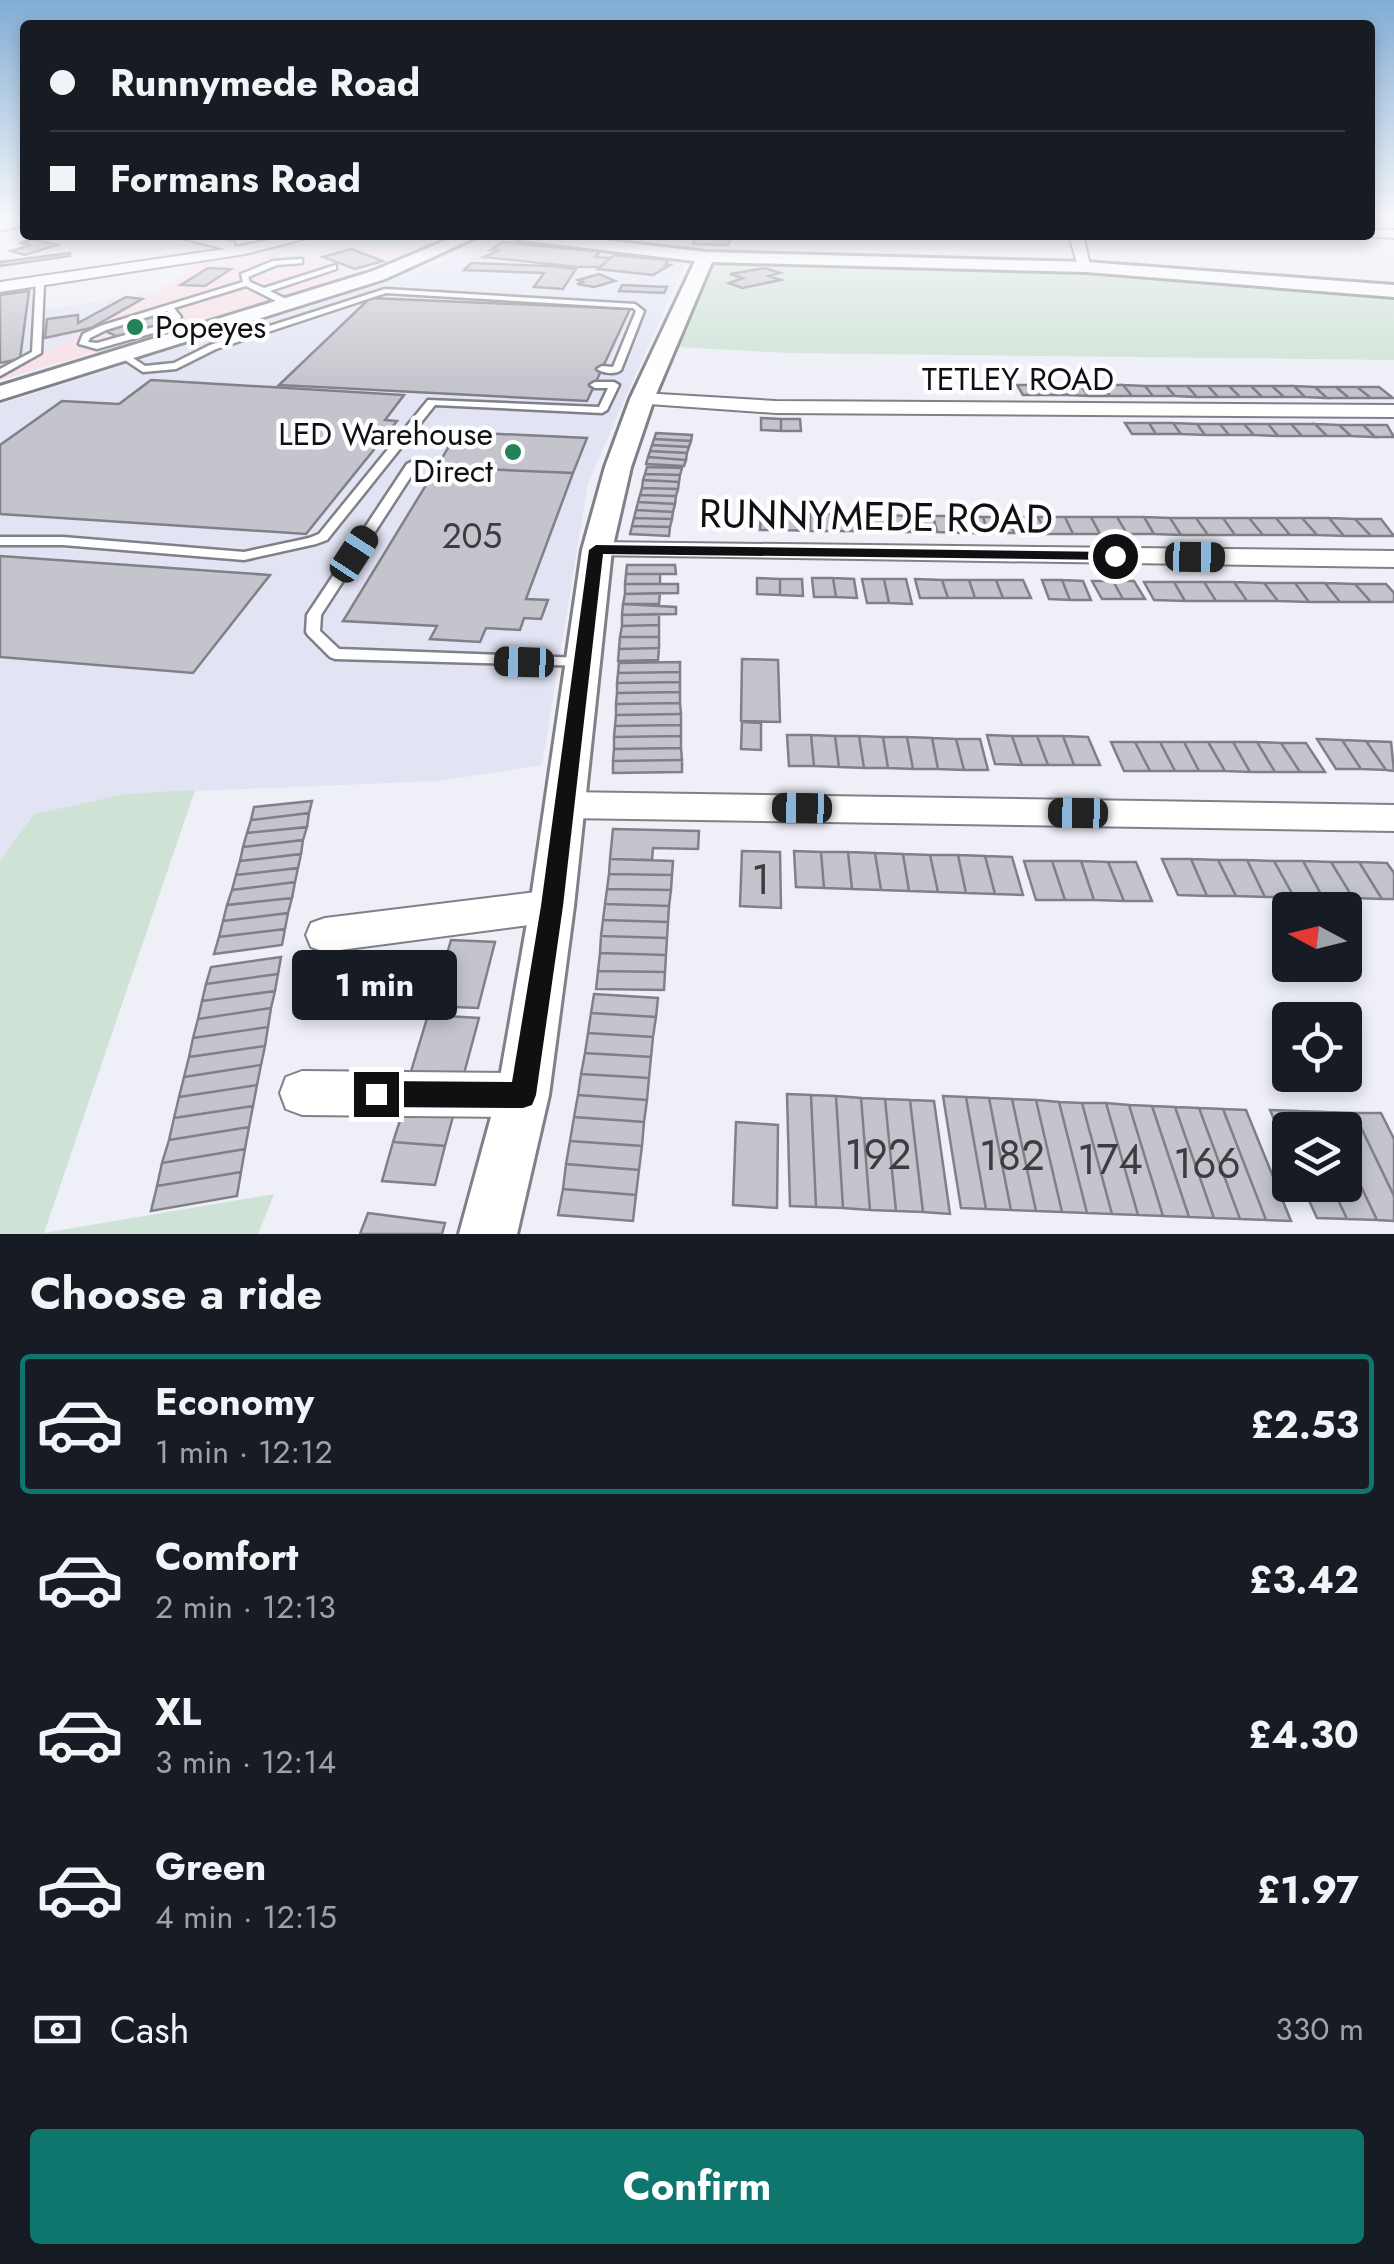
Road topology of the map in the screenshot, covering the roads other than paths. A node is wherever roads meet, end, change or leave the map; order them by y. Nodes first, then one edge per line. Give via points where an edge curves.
1 (95, 273) edge
2 (248, 273) edge
3 (317, 273) edge
4 (385, 273) edge
5 (699, 273) edge
6 (1158, 273) edge
7 (40, 281) junction
8 (246, 282) junction
9 (0, 287) edge
10 (266, 290) junction
11 (1394, 291) edge
12 (289, 304) junction
13 (170, 310) junction
14 (124, 356) junction
15 (602, 369) dead end
16 (0, 373) edge
17 (595, 385) dead end
18 (0, 393) edge
19 (642, 399) junction
20 (1394, 411) edge
21 (413, 464) dead end
22 (0, 541) edge
23 (596, 550) junction
24 (1394, 560) edge
25 (584, 663) junction
26 (565, 805) junction
27 (1394, 818) edge
28 (552, 906) junction
29 (325, 936) dead end
30 (302, 1093) dead end
31 (523, 1095) junction
32 (488, 1234) edge

1 - 7 street
2 - 8 lane
3 - 10 lane
4 - 12 street
5 - 19 street
6 - 11 street
7 - 9 street
7 - 16 lane via 36,353
8 - 10 lane
8 - 13 lane
10 - 12 lane
12 - 14 street
13 - 13 lane via 177,317 171,325 83,344 103,328
14 - 15 lane via 143,369 176,366 213,347 384,291 636,306 640,310 616,370
14 - 18 street
17 - 22 lane via 614,386 602,410 432,402 323,536 312,541 244,556
19 - 20 street, TETLEY ROAD via 776,407
19 - 23 street
21 - 25 lane via 314,615 313,632 335,654
23 - 24 street, RUNNYMEDE ROAD
23 - 25 street
25 - 26 street
26 - 27 street
26 - 28 street
28 - 29 street
28 - 31 street
30 - 31 street
31 - 32 street

